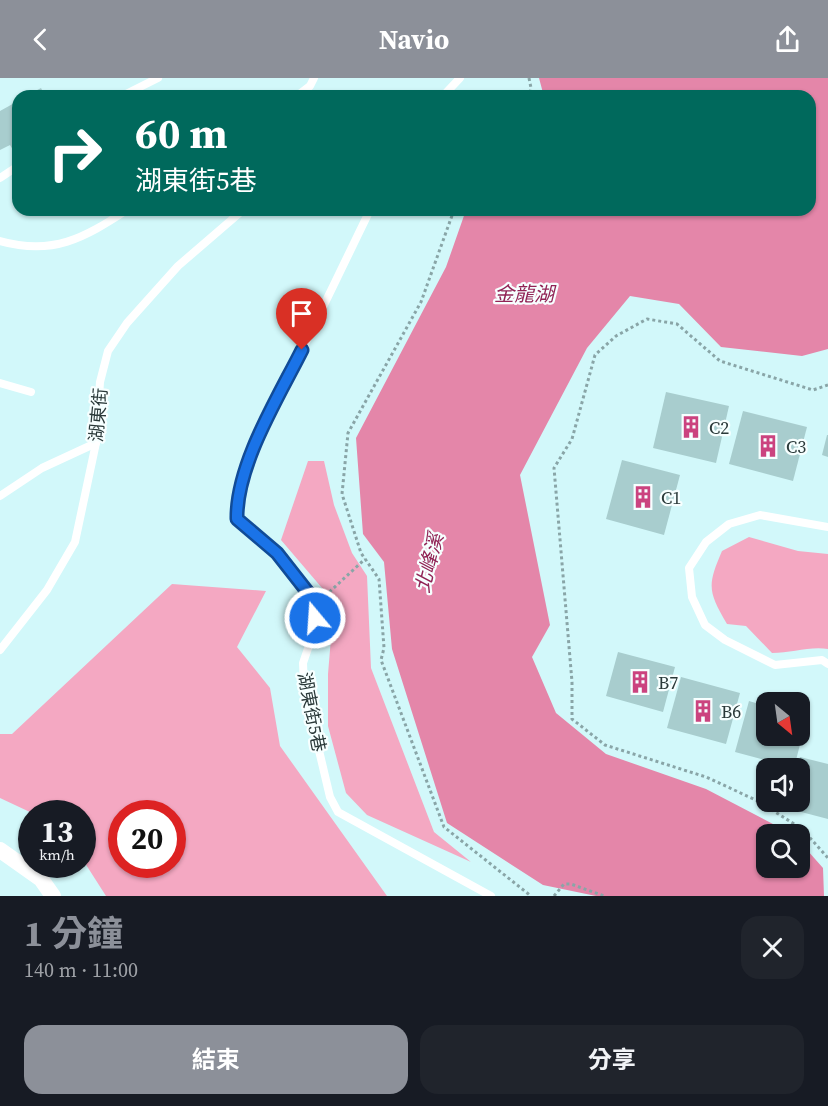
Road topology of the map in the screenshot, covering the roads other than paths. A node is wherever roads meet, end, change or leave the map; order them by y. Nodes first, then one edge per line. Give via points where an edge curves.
1 (158, 78) edge
2 (314, 78) edge
3 (460, 78) edge
4 (130, 90) edge
5 (305, 90) edge
6 (449, 90) edge
7 (117, 216) edge
8 (236, 216) edge
9 (367, 216) edge
10 (0, 241) edge
11 (0, 383) edge
12 (31, 392) dead end
13 (96, 443) junction
14 (0, 496) edge
15 (828, 527) edge
16 (0, 650) edge
17 (828, 664) edge
18 (0, 850) edge
19 (53, 896) edge
20 (491, 896) edge

1 - 4 lane
2 - 5 lane
3 - 6 lane
7 - 10 lane via 73,242 21,247
8 - 13 lane, 湖東街 via 178,266 127,323 108,351 100,382
9 - 20 lane, 湖東街5巷 via 244,470 237,519 277,553 317,604 314,631 303,663 303,687 330,797 338,812
11 - 12 lane
13 - 14 lane via 42,468
13 - 16 lane, 湖東街 via 75,542 46,590
15 - 17 lane via 760,515 729,524 706,542 689,568 692,597 705,625 725,640 775,664 822,660
18 - 19 street via 41,879

